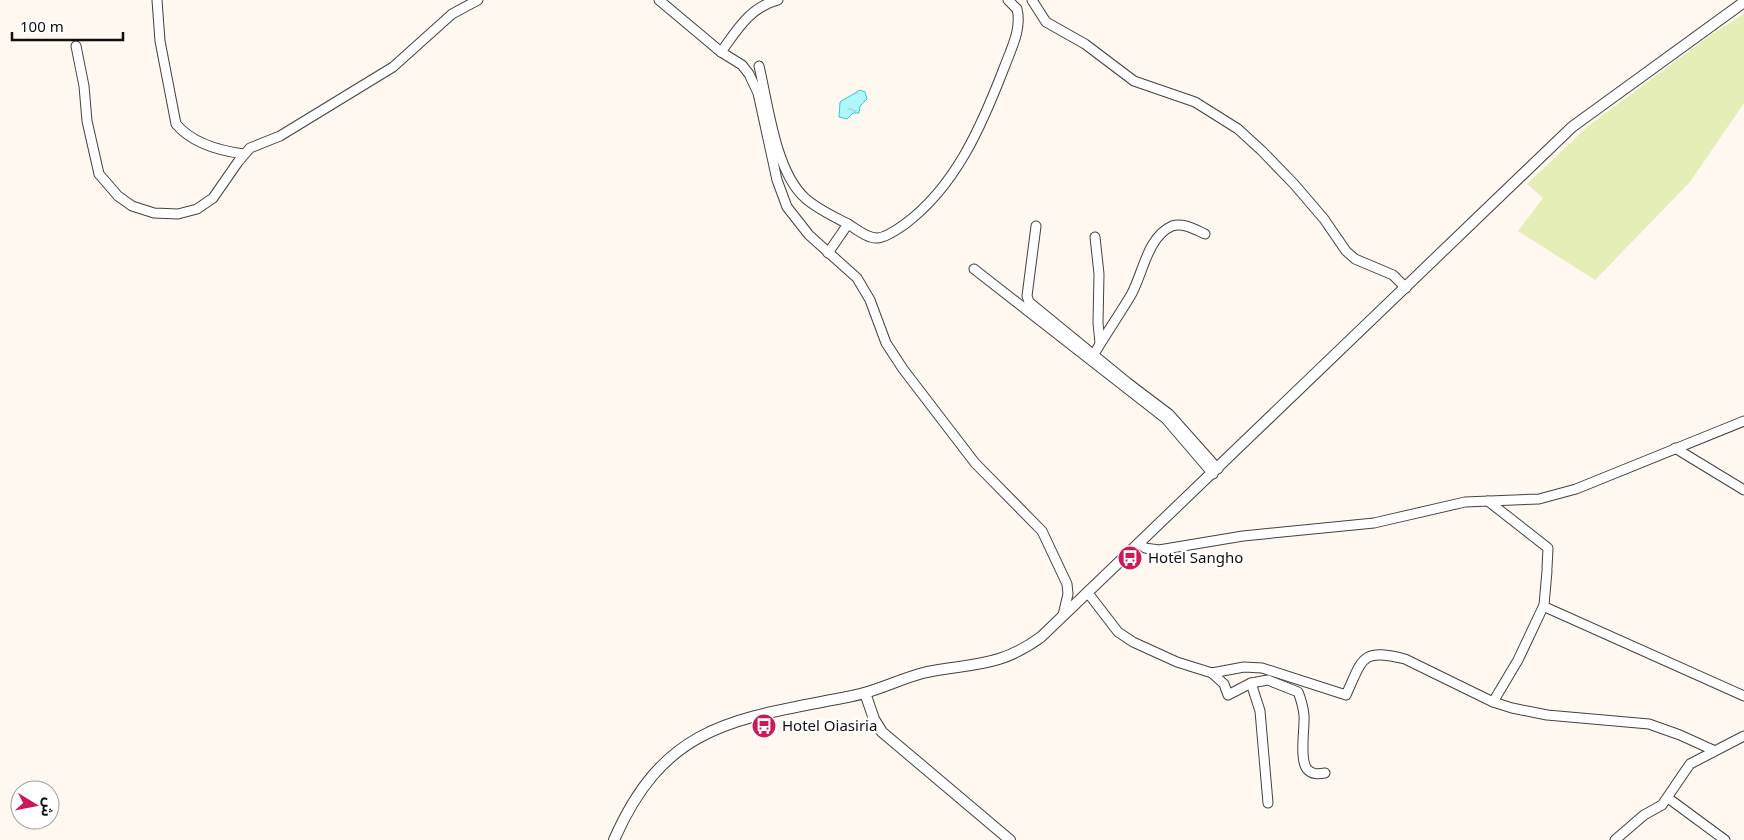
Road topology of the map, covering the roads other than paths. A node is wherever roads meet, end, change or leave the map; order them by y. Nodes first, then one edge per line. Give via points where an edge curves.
1 (157, 0) edge
2 (478, 0) edge
3 (659, 0) edge
4 (778, 0) edge
5 (1008, 0) edge
6 (1032, 0) edge
7 (1744, 2) edge
8 (76, 46) dead end
9 (721, 52) junction
10 (759, 66) dead end
11 (244, 154) junction
12 (848, 224) junction
13 (1036, 226) dead end
14 (1205, 234) dead end
15 (1094, 237) dead end
16 (828, 253) junction
17 (974, 269) dead end
18 (1406, 288) junction
19 (1100, 343) junction
20 (1094, 354) junction
21 (1744, 421) edge
22 (1675, 448) junction
23 (1215, 472) junction
24 (1744, 490) edge
25 (1487, 501) junction
26 (1140, 544) junction
27 (1088, 593) junction
28 (1544, 604) junction
29 (1063, 615) junction
30 (1212, 673) junction
31 (1251, 683) junction
32 (865, 693) junction
33 (1744, 696) edge
34 (1493, 702) junction
35 (1744, 736) edge
36 (1713, 750) junction
37 (1326, 773) dead end
38 (1668, 798) junction
39 (1268, 803) dead end
40 (614, 840) edge
41 (1010, 840) edge
42 (1615, 840) edge
43 (1726, 840) edge

1 - 11 street via 160,41 176,124 210,146
2 - 11 street via 452,14 393,67 287,132 256,145
3 - 9 street
4 - 9 street via 764,4 750,14
5 - 12 street via 1017,9 1018,28 983,119 956,169 920,213 882,237 873,238
6 - 18 street via 1046,22 1085,44 1134,81 1195,102 1238,129 1294,184 1346,251 1356,259 1393,275
7 - 18 street via 1572,127
8 - 11 street via 97,169 124,201 143,210 166,214 197,209 213,198
9 - 16 street via 742,65 749,74 758,93 781,192 796,220
10 - 12 street via 781,155 789,174 805,198
12 - 16 street
13 - 20 street via 1028,299
14 - 19 street via 1181,225 1172,226 1160,235 1132,294
15 - 19 street via 1099,274
16 - 29 street via 865,288 892,355 965,450 1042,531 1067,584
17 - 23 street via 1166,419
18 - 23 street
19 - 20 street
20 - 23 street via 1169,414
21 - 22 street
22 - 24 street
22 - 25 street via 1557,495 1522,501
23 - 26 street
25 - 26 street via 1449,505 1374,523 1231,537 1159,550
25 - 28 street via 1548,548
26 - 27 street
27 - 29 street
27 - 30 street via 1111,625 1126,638
28 - 33 street
28 - 34 street via 1518,660
29 - 32 street via 1026,648 1000,660 925,673
30 - 31 street via 1224,684 1228,695
30 - 34 street via 1244,667 1262,668 1346,695 1363,661 1376,653 1405,659
31 - 37 street via 1268,680 1298,692 1304,714 1303,760 1309,771
31 - 39 street via 1260,711
32 - 40 street via 740,720 690,743 663,762 650,776
32 - 41 street via 882,732
34 - 36 street via 1547,715 1649,724
35 - 36 street
36 - 38 street via 1690,764
38 - 42 street
38 - 43 street

